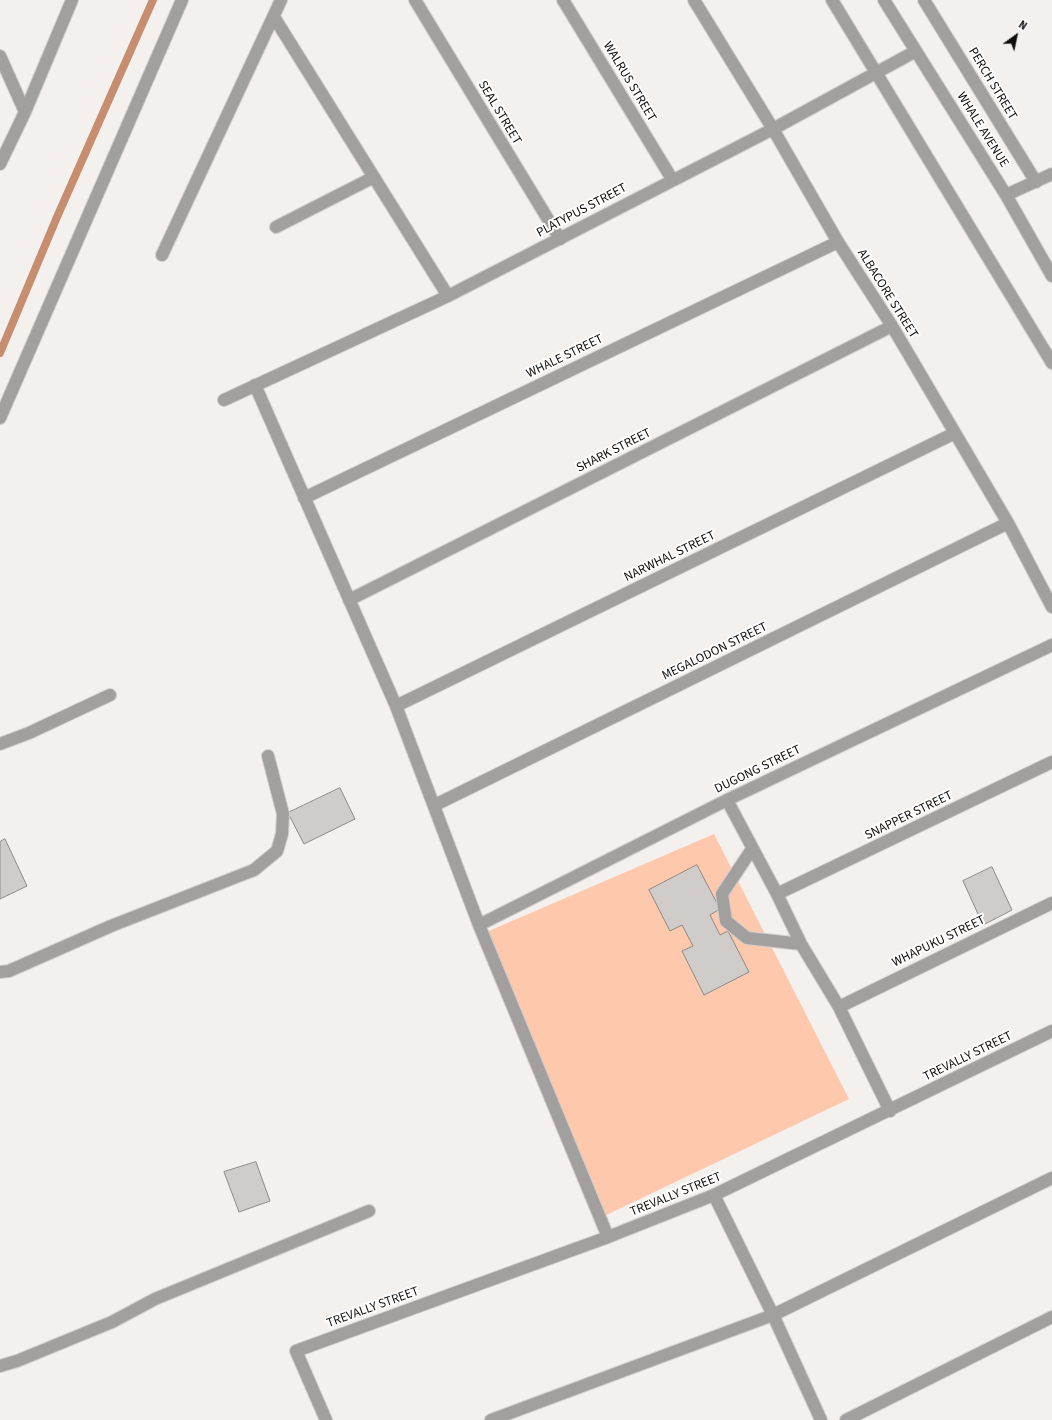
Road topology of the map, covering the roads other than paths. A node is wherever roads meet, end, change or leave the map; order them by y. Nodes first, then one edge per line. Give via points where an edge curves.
1 (72, 0) edge
2 (182, 0) edge
3 (281, 0) edge
4 (415, 0) edge
5 (563, 0) edge
6 (694, 0) edge
7 (832, 0) edge
8 (884, 0) edge
9 (924, 0) edge
10 (274, 17) junction
11 (916, 51) junction
12 (0, 56) edge
13 (875, 72) junction
14 (25, 112) junction
15 (773, 129) junction
16 (0, 164) edge
17 (1052, 174) edge
18 (374, 177) junction
19 (672, 179) junction
20 (1036, 182) junction
21 (1006, 195) junction
22 (276, 227) dead end
23 (560, 240) junction
24 (838, 242) junction
25 (162, 255) dead end
26 (1052, 276) edge
27 (448, 296) junction
28 (892, 326) junction
29 (1052, 362) edge
30 (255, 385) junction
31 (224, 400) dead end
32 (0, 418) edge
33 (955, 433) junction
34 (304, 498) junction
35 (1008, 523) junction
36 (349, 600) junction
37 (1052, 607) edge
38 (1052, 645) edge
39 (110, 695) dead end
40 (396, 706) junction
41 (0, 744) edge
42 (268, 756) dead end
43 (1052, 762) edge
44 (727, 800) junction
45 (435, 805) junction
46 (752, 849) junction
47 (777, 894) junction
48 (1052, 903) edge
49 (479, 925) junction
50 (801, 944) junction
51 (0, 972) edge
52 (839, 1007) junction
53 (1052, 1031) edge
54 (890, 1111) junction
55 (1052, 1178) edge
56 (714, 1195) junction
57 (369, 1211) dead end
58 (608, 1237) junction
59 (773, 1315) junction
60 (1052, 1318) edge
61 (0, 1366) edge
62 (326, 1420) edge
63 (491, 1420) edge
64 (821, 1420) edge
65 (846, 1420) edge

1 - 14 street
2 - 32 street
3 - 10 street
4 - 23 street, SEAL STREET
5 - 19 street, WALRUS STREET
6 - 15 street, ALBACORE STREET
7 - 13 street
8 - 11 street, WHALE AVENUE
9 - 20 street, PERCH STREET
10 - 18 street
10 - 25 street
11 - 13 street, PLATYPUS STREET
11 - 21 street, WHALE AVENUE
12 - 14 street
13 - 15 street, PLATYPUS STREET
13 - 29 street
14 - 16 street
15 - 19 street, PLATYPUS STREET
15 - 24 street, ALBACORE STREET
17 - 20 street
18 - 22 street
18 - 27 street
19 - 23 street, PLATYPUS STREET
20 - 21 street
21 - 26 street, WHALE AVENUE
23 - 27 street, PLATYPUS STREET
24 - 28 street, ALBACORE STREET
24 - 34 street, WHALE STREET
27 - 30 street, PLATYPUS STREET
28 - 33 street, ALBACORE STREET
28 - 36 street, SHARK STREET
30 - 31 street, PLATYPUS STREET
30 - 34 street
33 - 35 street, ALBACORE STREET
33 - 40 street, NARWHAL STREET
34 - 36 street
35 - 37 street, ALBACORE STREET
35 - 45 street, MEGALODON STREET
36 - 40 street
38 - 44 street, DUGONG STREET
39 - 41 street
40 - 45 street
42 - 51 street via 283,814 282,834 277,851 254,870 111,926 9,972
43 - 47 street, SNAPPER STREET
44 - 46 street
44 - 49 street, DUGONG STREET
45 - 49 street
46 - 47 street
46 - 50 street via 722,894 726,921 747,938
47 - 50 street
48 - 52 street, WHAPUKU STREET
49 - 58 street
50 - 52 street
52 - 54 street
53 - 54 street, TREVALLY STREET
54 - 56 street, TREVALLY STREET
55 - 59 street
56 - 58 street, TREVALLY STREET
56 - 59 street
57 - 61 street via 155,1299 112,1322
58 - 62 street, TREVALLY STREET via 296,1351
59 - 63 street
59 - 64 street
60 - 65 street

